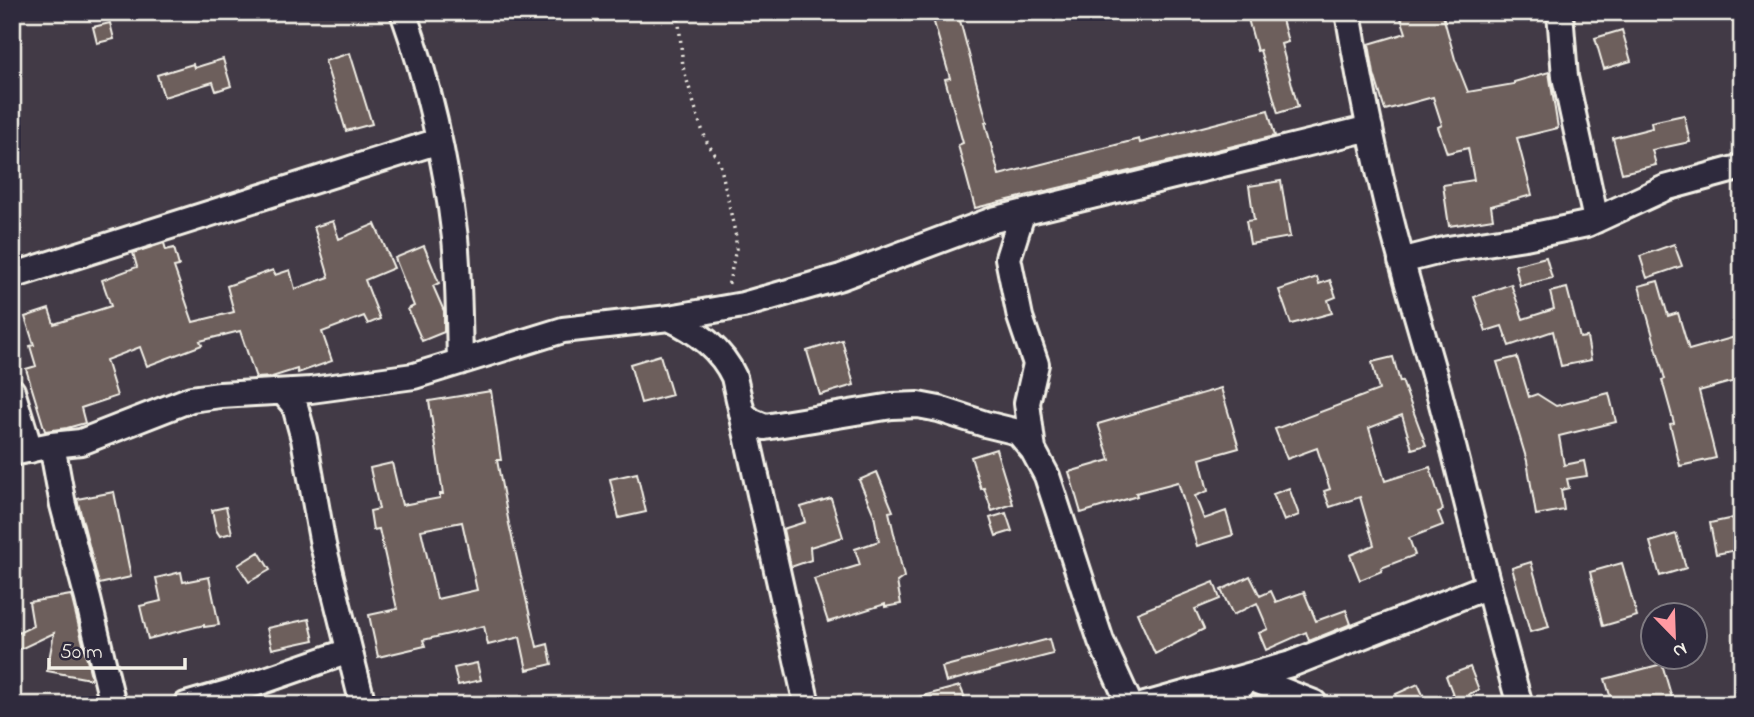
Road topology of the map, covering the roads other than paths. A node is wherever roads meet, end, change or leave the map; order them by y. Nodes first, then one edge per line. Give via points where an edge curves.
1 (403, 12) edge
2 (1348, 12) edge
3 (1560, 12) edge
4 (1370, 128) junction
5 (439, 141) junction
6 (1742, 167) edge
7 (1022, 214) junction
8 (1596, 220) junction
9 (1401, 261) junction
10 (12, 276) edge
11 (669, 318) junction
12 (460, 362) junction
13 (12, 391) edge
14 (282, 392) junction
15 (742, 413) junction
16 (32, 449) edge
17 (1033, 450) junction
18 (1488, 586) junction
19 (349, 651) junction
20 (1248, 677) junction
21 (113, 705) edge
22 (186, 705) edge
23 (363, 705) edge
24 (807, 705) edge
25 (1130, 705) edge
26 (1145, 705) edge
27 (1227, 705) edge
28 (1313, 705) edge
29 (1520, 705) edge

1 - 5 street
2 - 4 street
3 - 8 street via 1565,77
4 - 7 street
4 - 9 street
5 - 10 street
5 - 12 street via 455,238
6 - 8 street via 1665,188
7 - 11 street via 797,291
7 - 17 street via 1009,258 1020,317 1036,364 1027,403
8 - 9 street
9 - 18 street
11 - 12 street via 563,330
11 - 15 street via 691,328 729,366
12 - 14 street via 414,376
13 - 16 street
14 - 16 street via 191,400 81,442
14 - 19 street via 295,406 304,439
15 - 17 street via 765,427 858,410 918,405 1018,432
15 - 24 street
16 - 21 street via 63,505
17 - 25 street via 1062,516 1101,641
18 - 20 street
18 - 29 street
19 - 22 street
19 - 23 street
20 - 26 street
20 - 27 street
20 - 28 street

